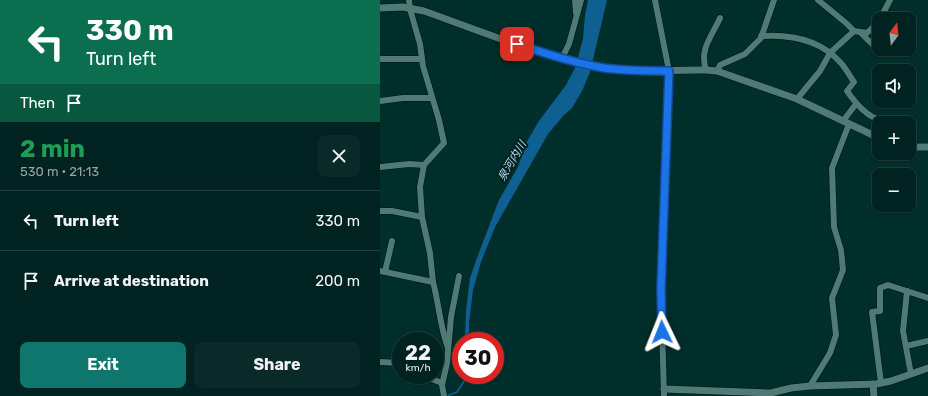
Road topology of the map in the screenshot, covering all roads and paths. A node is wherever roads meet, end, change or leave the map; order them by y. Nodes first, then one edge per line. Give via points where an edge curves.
1 (409, 0) edge
2 (575, 0) edge
3 (581, 0) edge
4 (655, 0) edge
5 (774, 0) edge
6 (818, 0) edge
7 (890, 0) edge
8 (380, 8) edge
9 (410, 8) junction
10 (884, 12) edge
11 (720, 18) dead end
12 (576, 21) junction
13 (872, 28) edge
14 (857, 31) junction
15 (762, 36) junction
16 (872, 44) edge
17 (830, 52) junction
18 (562, 58) junction
19 (380, 59) edge
20 (422, 59) junction
21 (706, 70) junction
22 (669, 71) junction
23 (717, 71) junction
24 (432, 98) junction
25 (797, 99) junction
26 (380, 100) edge
27 (856, 104) junction
28 (872, 116) edge
29 (846, 122) junction
30 (872, 135) edge
31 (916, 147) edge
32 (928, 147) edge
33 (424, 165) junction
34 (380, 167) edge
35 (380, 211) edge
36 (422, 217) junction
37 (392, 241) dead end
38 (382, 272) edge
39 (459, 276) dead end
40 (433, 282) junction
41 (907, 291) junction
42 (928, 298) edge
43 (928, 341) edge
44 (906, 346) junction
45 (448, 348) junction
46 (380, 362) edge
47 (392, 363) edge
48 (928, 368) edge
49 (911, 374) junction
50 (444, 375) edge
51 (881, 383) junction
52 (442, 384) edge
53 (873, 384) junction
54 (810, 386) junction
55 (664, 393) edge
56 (736, 394) edge
57 (444, 395) edge
58 (874, 396) edge

1 - 9 street
2 - 12 street
3 - 12 street
4 - 22 street
5 - 15 street
6 - 14 street
7 - 10 street
8 - 9 street
9 - 18 street
9 - 20 street
11 - 21 street via 704,51 703,61
12 - 18 street
13 - 14 street via 867,33
14 - 16 street
14 - 17 street
15 - 17 street via 792,36
15 - 23 street via 745,54 720,65
17 - 25 street via 820,70
17 - 27 street via 854,82 847,91
18 - 22 street via 600,67
19 - 20 street
20 - 24 street
21 - 22 street
21 - 23 street
22 - 55 street via 661,289
23 - 25 street
24 - 26 street
24 - 33 street via 444,143
25 - 29 street
27 - 28 street
27 - 29 street
29 - 30 street
29 - 54 street via 832,168 834,227 841,250 843,270 832,298 836,335 830,353
31 - 32 street
33 - 34 street
33 - 36 street via 420,187
35 - 36 street
36 - 40 street
37 - 38 street
38 - 40 street
39 - 45 street
40 - 45 street
41 - 42 street
41 - 44 street via 903,331
41 - 51 street via 888,285 880,288 880,311 872,312
43 - 44 street
44 - 49 street
45 - 50 street
46 - 47 street
48 - 49 street
49 - 51 street
51 - 53 street
52 - 57 street
53 - 54 street
53 - 58 street
54 - 56 street via 771,393
55 - 56 street

